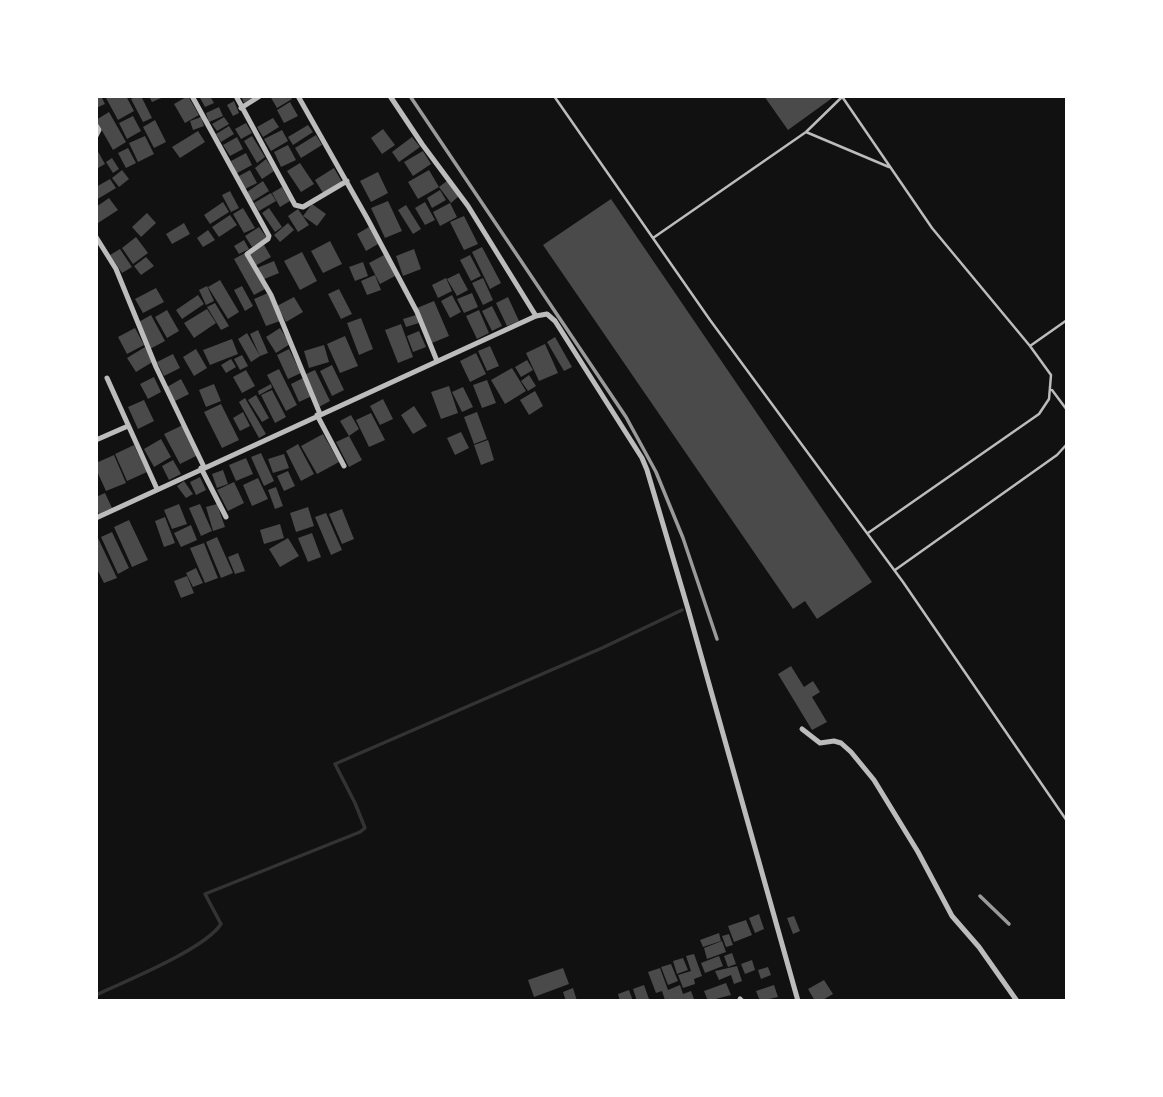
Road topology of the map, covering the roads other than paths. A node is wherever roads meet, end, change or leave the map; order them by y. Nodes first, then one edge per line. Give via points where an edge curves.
1 (192, 96) edge
2 (236, 96) edge
3 (260, 96) edge
4 (298, 96) edge
5 (390, 96) edge
6 (554, 96) edge
7 (843, 97) edge
8 (241, 108) junction
9 (96, 125) edge
10 (806, 132) junction
11 (96, 136) edge
12 (889, 167) junction
13 (346, 181) junction
14 (96, 237) edge
15 (653, 238) junction
16 (536, 316) junction
17 (1067, 320) edge
18 (1030, 346) junction
19 (437, 361) junction
20 (107, 378) dead end
21 (1051, 389) junction
22 (1067, 410) edge
23 (319, 415) junction
24 (128, 426) junction
25 (96, 440) edge
26 (1067, 444) edge
27 (344, 466) dead end
28 (203, 468) junction
29 (157, 489) junction
30 (226, 517) dead end
31 (96, 518) edge
32 (869, 533) junction
33 (895, 570) junction
34 (802, 729) dead end
35 (1067, 821) edge
36 (798, 1001) edge
37 (1017, 1001) edge

1 - 23 street via 269,236 247,254 271,295
2 - 8 street
3 - 8 street
4 - 13 street
5 - 16 street via 468,206
6 - 15 lane
7 - 10 lane
7 - 12 lane
8 - 13 street via 297,207 303,208
9 - 11 street
10 - 12 lane
10 - 15 lane
12 - 18 lane via 932,228
13 - 19 street via 417,312
14 - 28 street via 116,269
15 - 32 lane
16 - 19 street
16 - 36 street via 547,314 555,321 642,458
17 - 18 lane
18 - 21 lane via 1051,375
19 - 23 street
20 - 24 street
21 - 22 lane
21 - 32 lane via 1039,414
23 - 27 street
23 - 28 street
24 - 25 street
24 - 29 street
26 - 33 lane via 1058,456
28 - 29 street
28 - 30 street
29 - 31 street
32 - 33 lane
33 - 35 lane
34 - 37 street via 820,743 841,743 858,759 912,842 952,916

